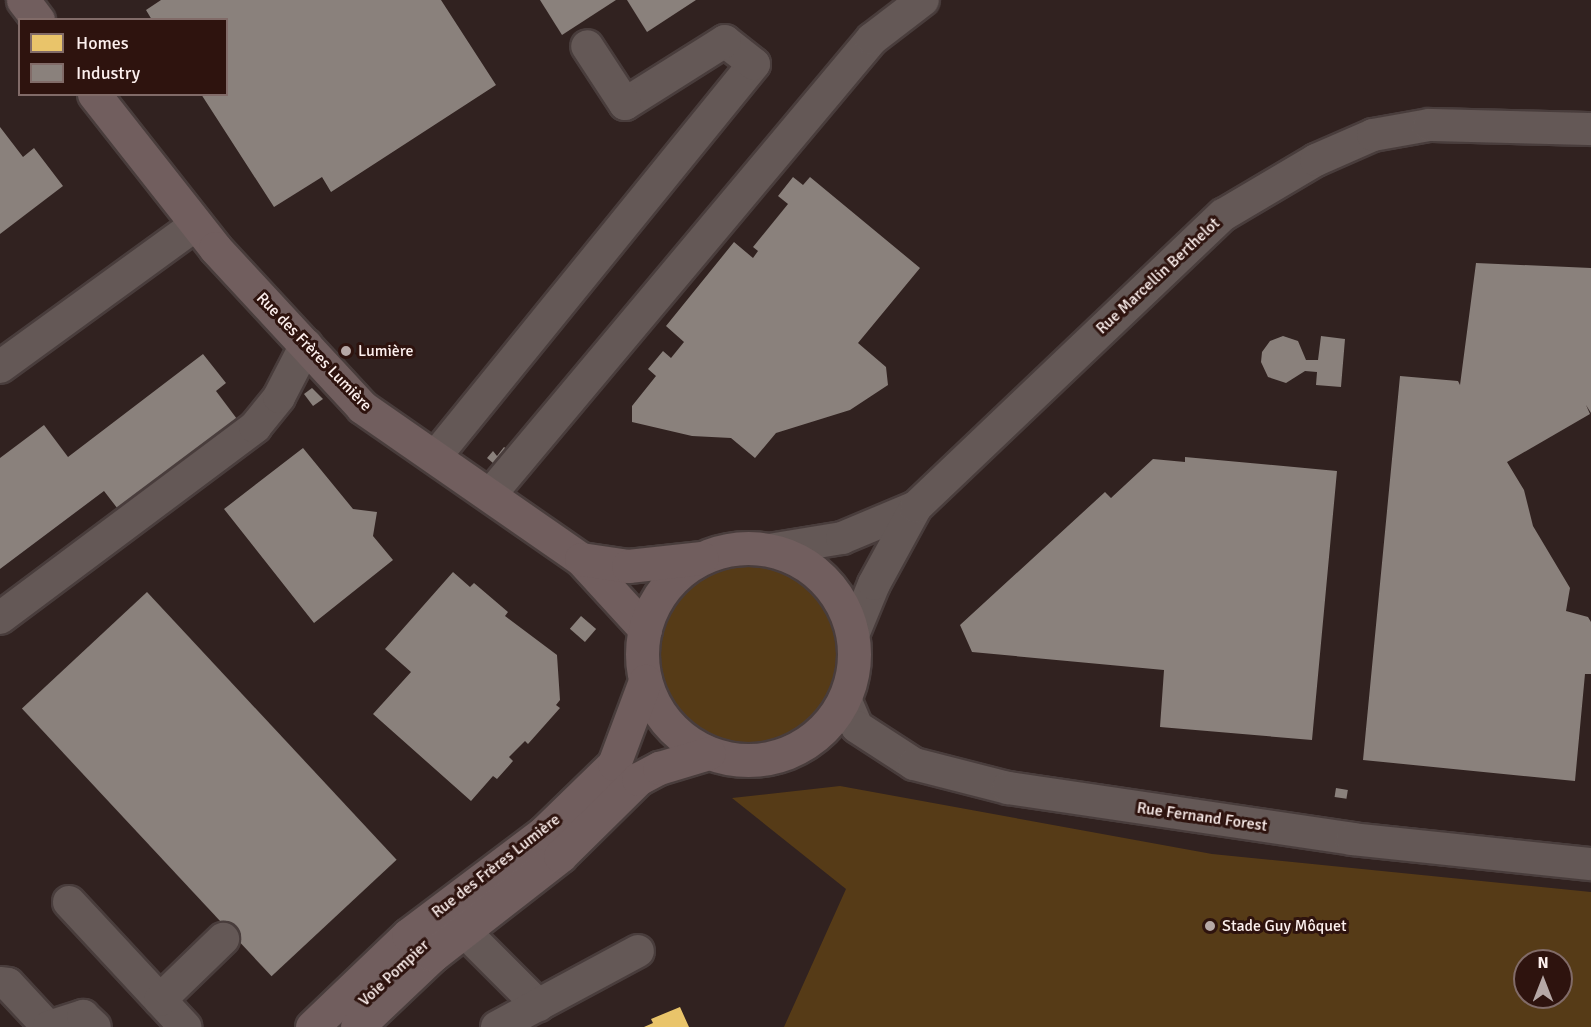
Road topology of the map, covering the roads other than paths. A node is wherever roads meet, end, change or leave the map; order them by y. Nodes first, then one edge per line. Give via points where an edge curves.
1 (23, 0) edge
2 (923, 0) edge
3 (36, 18) edge
4 (587, 46) dead end
5 (96, 96) edge
6 (1591, 129) edge
7 (197, 224) junction
8 (306, 345) junction
9 (0, 367) edge
10 (435, 457) junction
11 (490, 495) junction
12 (916, 507) junction
13 (769, 550) junction
14 (704, 558) junction
15 (580, 559) junction
16 (0, 618) edge
17 (645, 629) junction
18 (853, 635) junction
19 (645, 681) junction
20 (845, 699) junction
21 (709, 753) junction
22 (1591, 864) edge
23 (69, 902) dead end
24 (453, 920) junction
25 (223, 939) dead end
26 (638, 951) dead end
27 (0, 983) edge
28 (160, 1000) junction
29 (538, 1005) junction
30 (49, 1027) edge
31 (95, 1027) edge
32 (185, 1027) edge
33 (312, 1027) edge
34 (335, 1027) edge
35 (357, 1027) edge
36 (497, 1027) edge

1 - 3 main road
2 - 11 street via 872,39
4 - 10 street via 625,104 725,41 754,64
5 - 7 main road, Rue des Frères Lumière
6 - 12 street, Rue Marcellin Berthelot via 1429,125 1373,135 1316,160 1223,215 1198,236
7 - 8 main road, Rue des Frères Lumière
7 - 9 street
8 - 10 main road, Rue des Frères Lumière via 362,406
8 - 16 street via 279,397 255,427
10 - 11 main road, Rue des Frères Lumière
11 - 15 main road, Rue des Frères Lumière
12 - 13 street, Rue Marcellin Berthelot via 842,538
12 - 18 street, Rue Marcellin Berthelot via 874,584
13 - 14 main road via 735,549
13 - 18 main road via 799,560 824,579 843,605
14 - 15 main road, Rue des Frères Lumière via 628,566
14 - 17 main road via 677,575
15 - 17 main road, Rue des Frères Lumière
17 - 19 main road
18 - 20 main road via 854,668
19 - 21 main road via 659,711 673,728
19 - 24 main road, Rue des Frères Lumière via 614,764
20 - 21 main road via 819,733 802,746 772,758 740,760
20 - 22 street, Rue Fernand Forest via 857,727 914,764 1008,788 1352,839
21 - 24 main road, Rue des Frères Lumière via 659,768 638,779 560,856
23 - 28 street
24 - 29 street
24 - 33 main road, Rue des Frères Lumière via 408,935
24 - 34 street, Voie Pompier
24 - 35 main road, Rue des Frères Lumière via 433,955
25 - 28 street
26 - 29 street
27 - 30 street via 8,984
28 - 32 street
29 - 36 street
30 - 31 street via 83,1016

